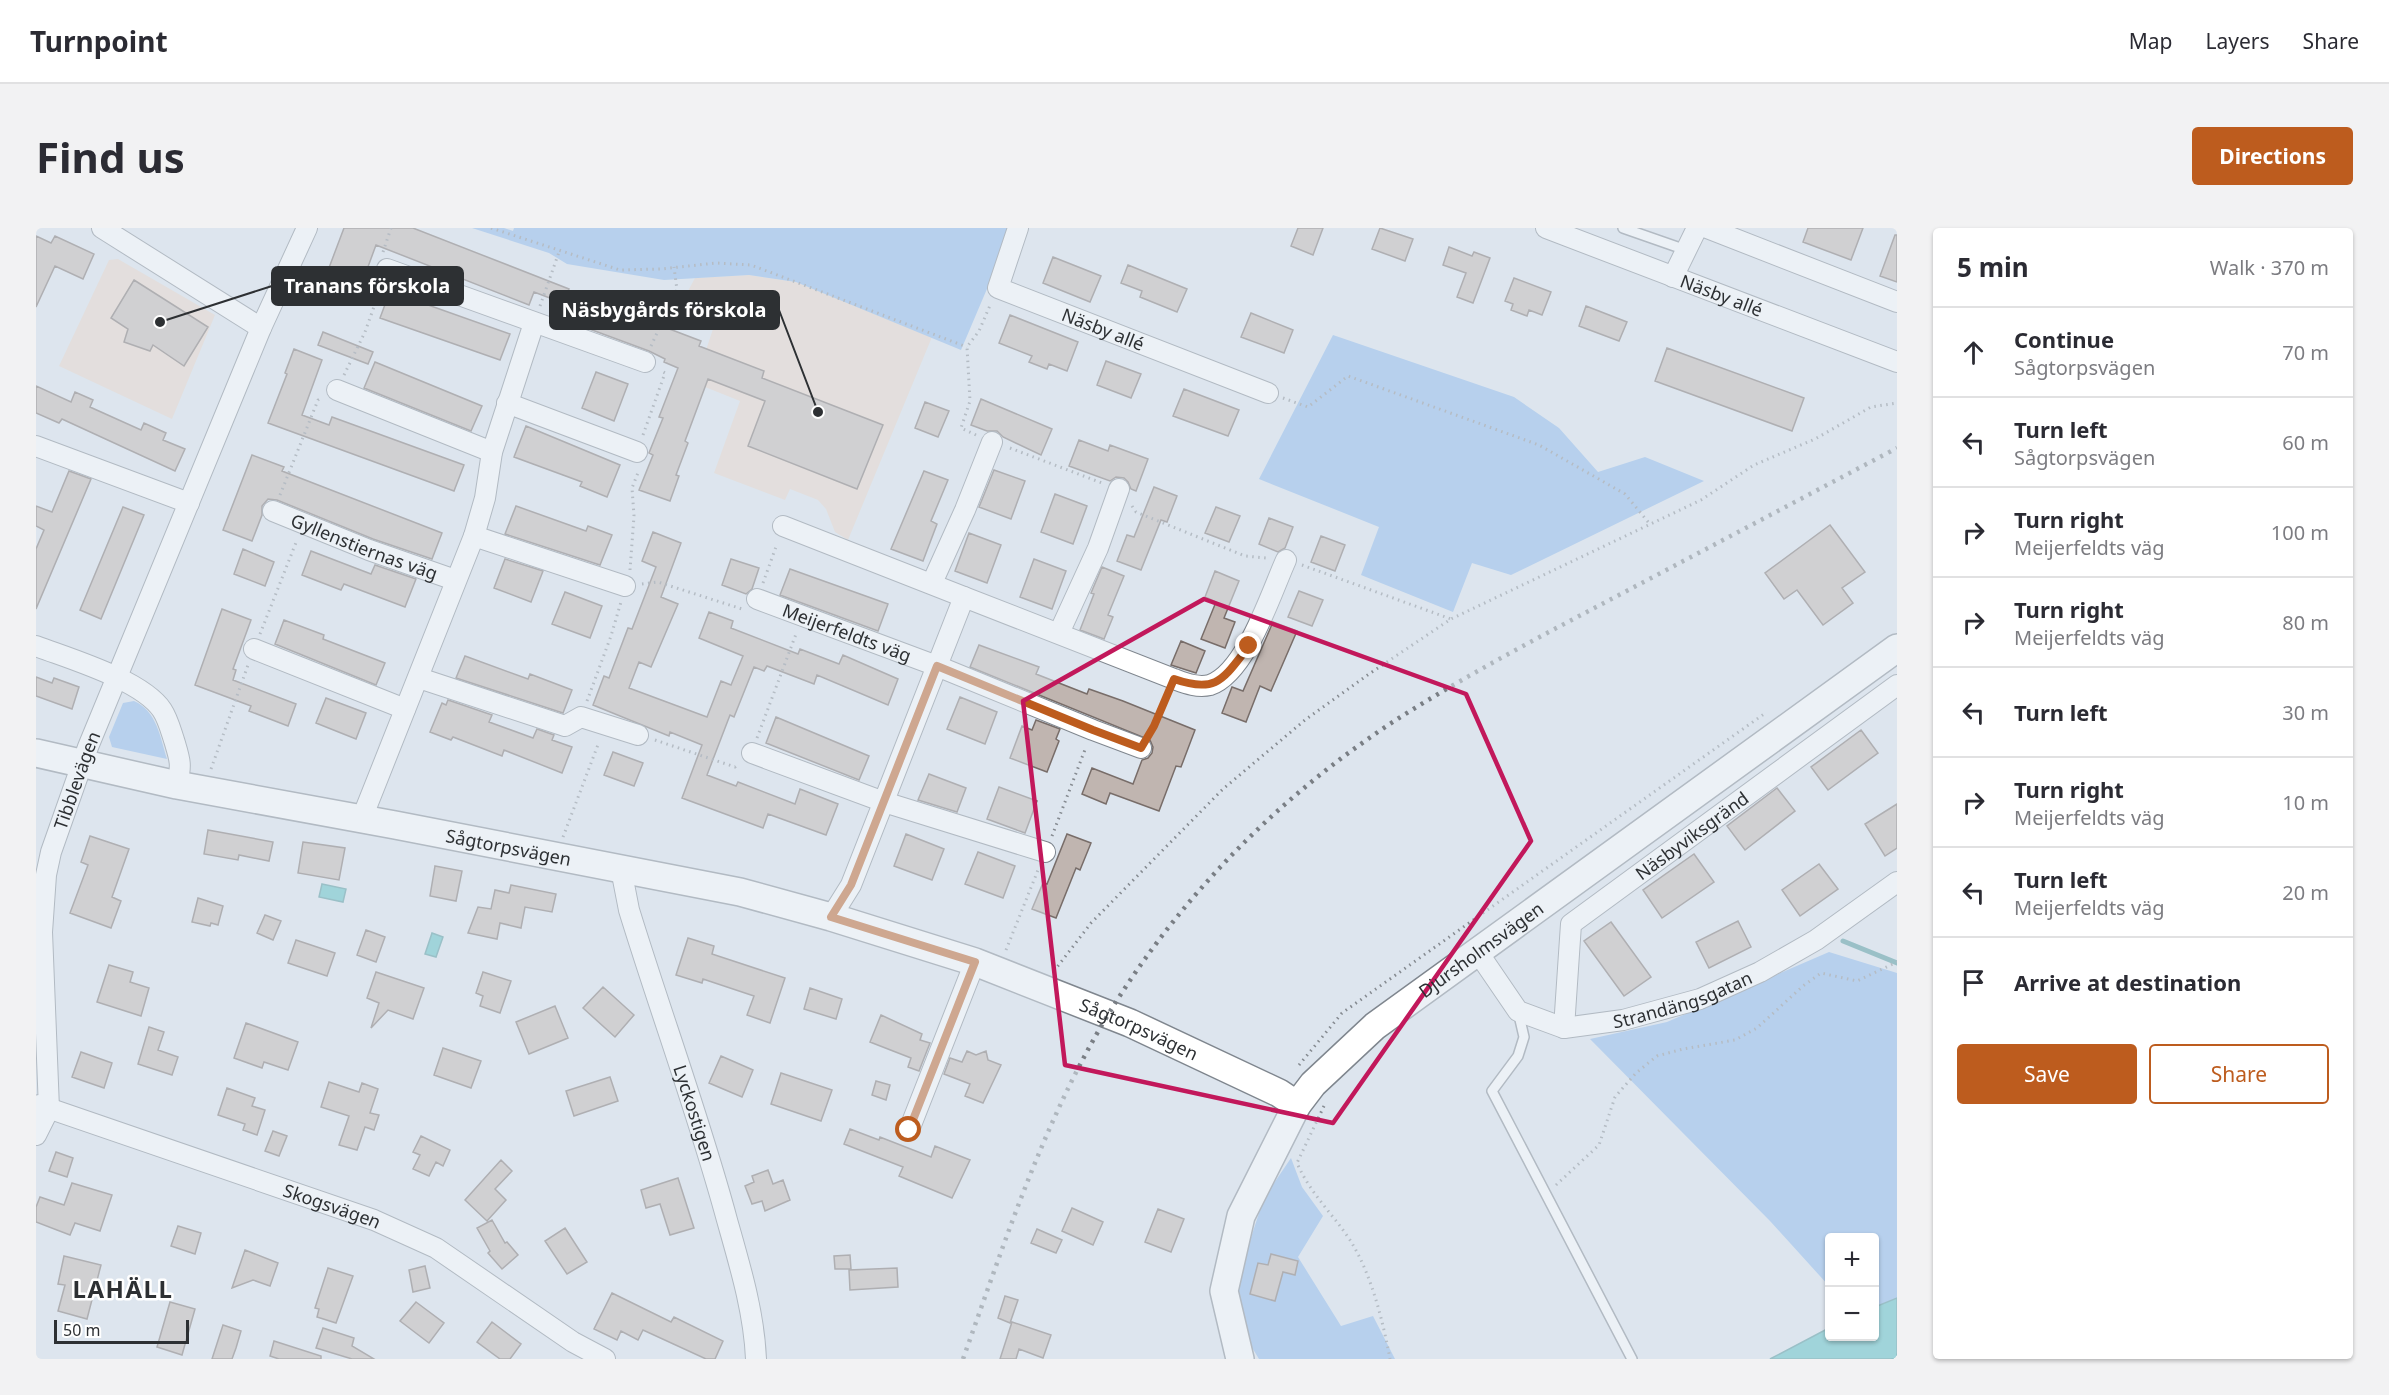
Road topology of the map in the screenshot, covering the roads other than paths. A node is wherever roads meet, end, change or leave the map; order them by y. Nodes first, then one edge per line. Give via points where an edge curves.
1 (102, 228) edge
2 (307, 228) edge
3 (1018, 228) edge
4 (1546, 228) edge
5 (1623, 228) edge
6 (1697, 228) edge
7 (1707, 228) edge
8 (1686, 250) junction
9 (387, 269) road end
10 (1672, 277) junction
11 (1897, 302) edge
12 (534, 323) junction
13 (261, 328) junction
14 (645, 362) road end
15 (1897, 362) edge
16 (337, 390) road end
17 (1268, 393) road end
18 (507, 404) junction
19 (992, 442) road end
20 (37, 448) edge
21 (492, 452) junction
22 (637, 452) road end
23 (1119, 489) road end
24 (189, 503) junction
25 (273, 511) dead end
26 (783, 526) road end
27 (474, 536) junction
28 (1286, 560) road end
29 (455, 580) junction
30 (932, 583) junction
31 (625, 586) road end
32 (964, 597) junction
33 (757, 599) road end
34 (1059, 633) junction
35 (36, 646) edge
36 (1897, 648) edge
37 (254, 650) dead end
38 (937, 666) junction
39 (117, 678) junction
40 (419, 678) junction
41 (1897, 685) edge
42 (405, 709) junction
43 (638, 735) road end
44 (1141, 748) road end
45 (36, 753) edge
46 (752, 753) road end
47 (81, 764) junction
48 (177, 785) junction
49 (884, 802) junction
50 (362, 818) junction
51 (1045, 852) dead end
52 (621, 869) junction
53 (1897, 882) edge
54 (831, 917) junction
55 (1477, 951) junction
56 (975, 962) junction
57 (1518, 1011) junction
58 (1564, 1028) junction
59 (1305, 1094) junction
60 (42, 1107) edge
61 (909, 1130) dead end
62 (36, 1135) edge
63 (605, 1359) edge
64 (756, 1359) edge
65 (1240, 1359) edge
66 (1632, 1359) edge

1 - 13 street
2 - 13 street, Tibblevägen
3 - 17 street, Näsby allé via 998,288
4 - 10 street, Näsby allé
5 - 8 lane
6 - 8 street
7 - 11 street
8 - 10 street
9 - 12 street
10 - 15 street, Näsby allé
12 - 14 street
12 - 18 street, Gyllenstiernas väg
13 - 24 street, Tibblevägen
16 - 21 street
18 - 21 street, Gyllenstiernas väg
18 - 22 street
19 - 30 street
20 - 24 street
21 - 27 street, Gyllenstiernas väg
23 - 34 street via 1098,548
24 - 39 street, Tibblevägen
25 - 29 street, Gyllenstiernas väg
26 - 30 street
27 - 29 street, Gyllenstiernas väg
27 - 31 street
28 - 34 street via 1249,646 1225,675 1208,685 1194,686
29 - 40 street, Gyllenstiernas väg
30 - 32 street
32 - 34 street
32 - 38 street
33 - 38 street, Meijerfeldts väg
35 - 39 street
36 - 55 street, Djursholmsvägen
37 - 42 street
38 - 44 street, Meijerfeldts väg
38 - 49 street
39 - 47 street, Tibblevägen
39 - 48 street via 147,694 162,710 182,766
40 - 42 street, Gyllenstiernas väg
40 - 43 street via 564,726 581,717
41 - 58 street, Näsbyviksgränd via 1571,924
42 - 50 street, Gyllenstiernas väg
45 - 47 street, Sågtorpsvägen
46 - 49 street
47 - 48 street, Sågtorpsvägen
47 - 60 street, Tibblevägen via 51,852 43,904
48 - 50 street, Sågtorpsvägen
49 - 51 street
49 - 54 street via 851,885
50 - 52 street, Sågtorpsvägen
52 - 54 street, Sågtorpsvägen via 740,892
52 - 64 street, Lyckostigen via 629,910 713,1169 746,1287
53 - 58 street, Strandängsgatan via 1816,939 1760,972 1700,999 1623,1020
54 - 56 street, Sågtorpsvägen
55 - 57 street
55 - 59 street, Djursholmsvägen via 1375,1026
56 - 59 street, Sågtorpsvägen via 1130,1023 1279,1093
56 - 61 street
57 - 58 street, Strandängsgatan
57 - 66 lane via 1524,1037 1518,1056 1492,1091
59 - 65 street, Djursholmsvägen via 1240,1216 1224,1292
60 - 62 street, Tibblevägen
60 - 63 street, Skogsvägen via 368,1218 436,1248 573,1342

